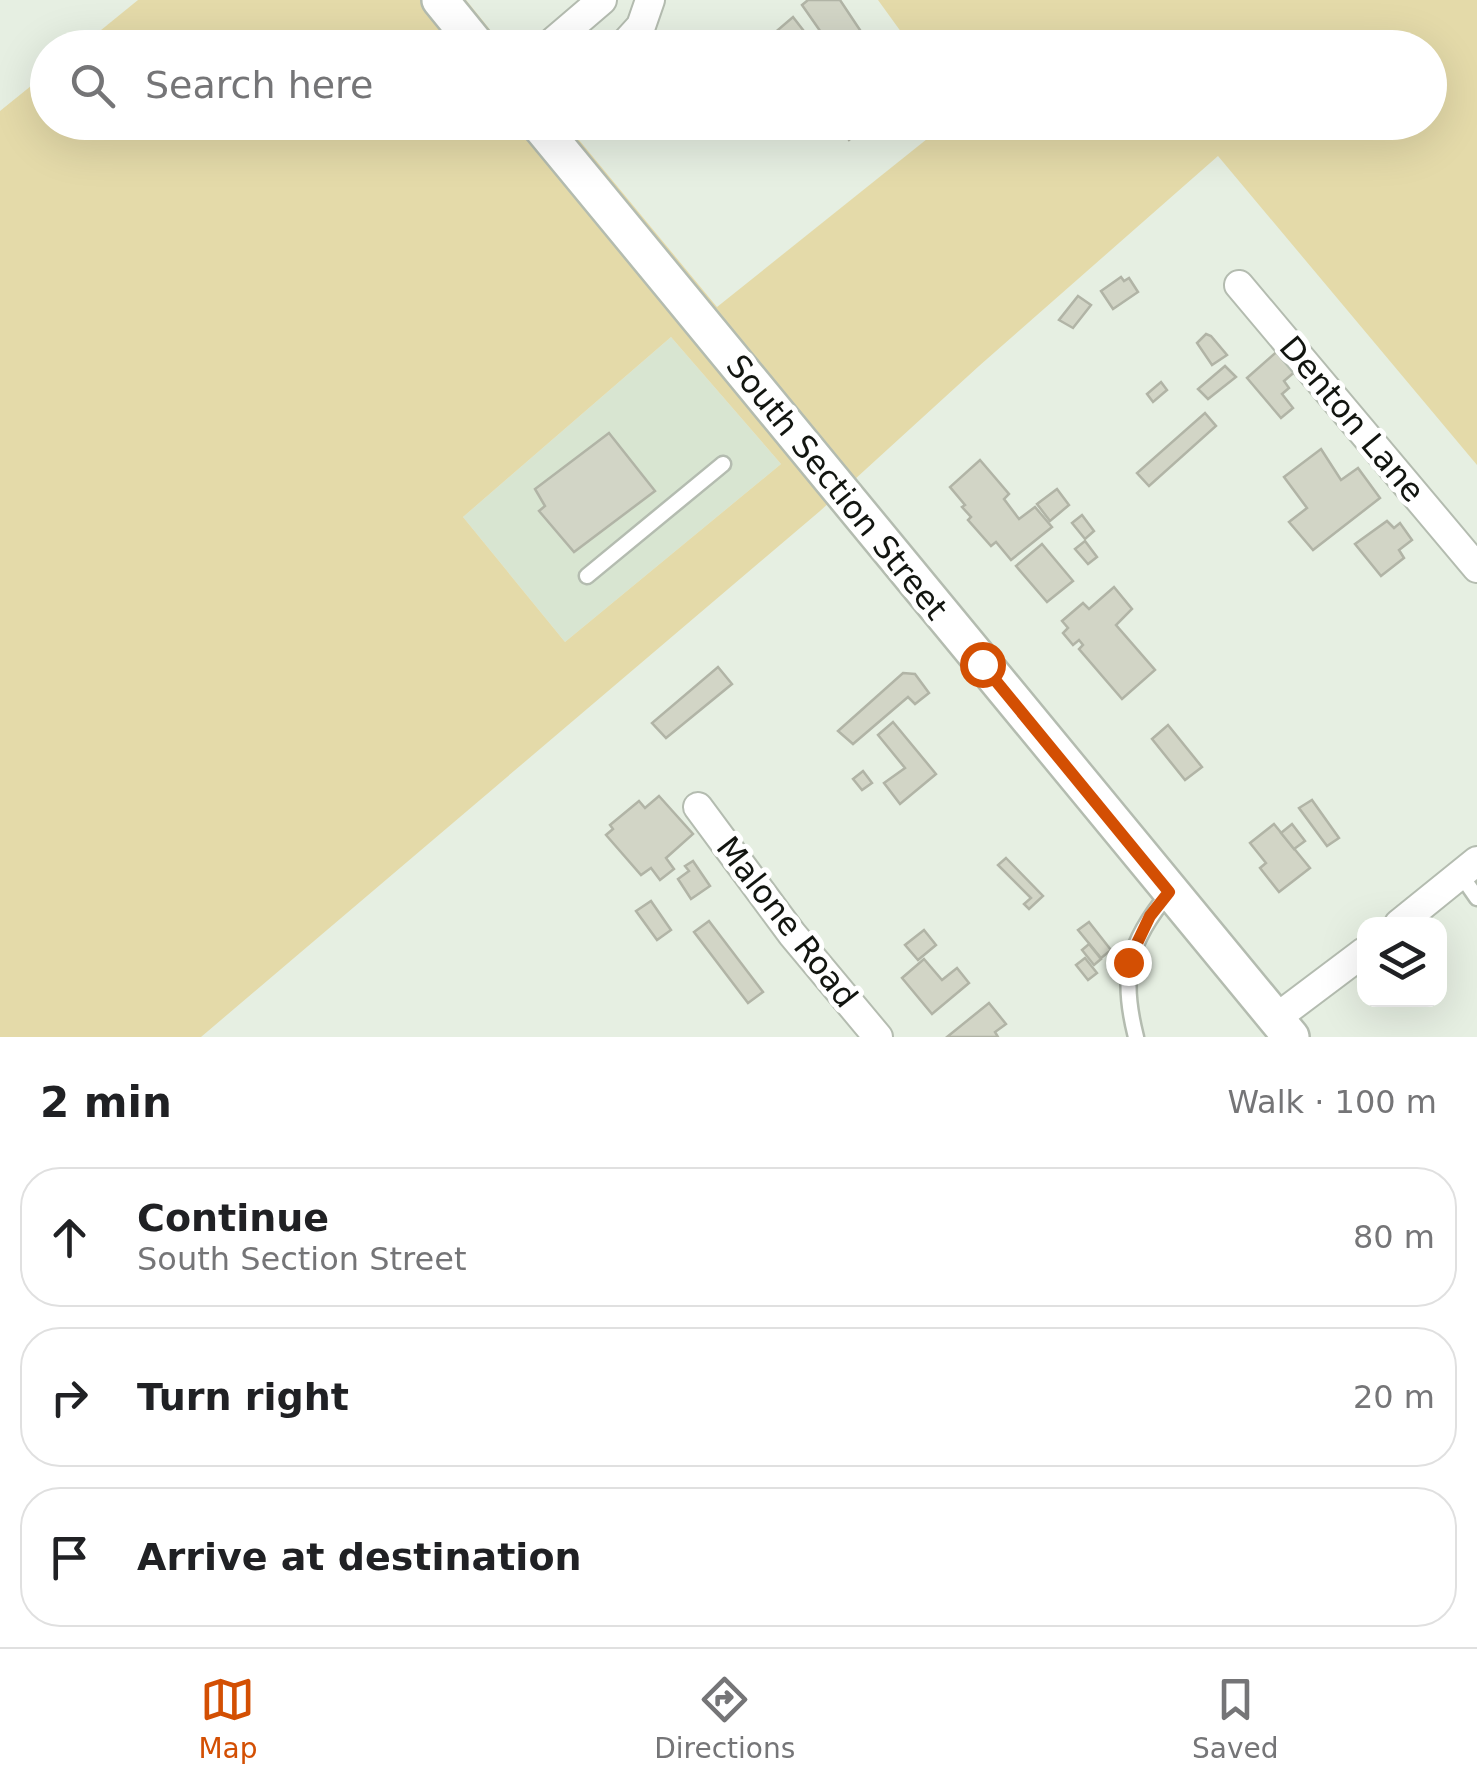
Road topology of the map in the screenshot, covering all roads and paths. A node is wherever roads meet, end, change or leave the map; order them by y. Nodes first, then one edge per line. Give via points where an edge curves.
1 (440, 0) edge
2 (602, 0) edge
3 (650, 0) edge
4 (464, 30) edge
5 (567, 30) edge
6 (638, 30) edge
7 (551, 140) edge
8 (1239, 284) dead end
9 (724, 464) dead end
10 (1471, 561) edge
11 (587, 576) dead end
12 (698, 807) dead end
13 (1472, 878) edge
14 (1169, 892) junction
15 (1409, 917) edge
16 (1357, 958) edge
17 (1274, 1031) edge
18 (878, 1037) edge
19 (1136, 1037) edge

1 - 4 street
2 - 5 street
3 - 6 street
7 - 14 street, South Section Street
8 - 10 street, Denton Lane
9 - 11 lane
12 - 18 street, Malone Road
13 - 15 street
14 - 17 street, South Section Street
14 - 19 lane via 1128,962
16 - 17 street

